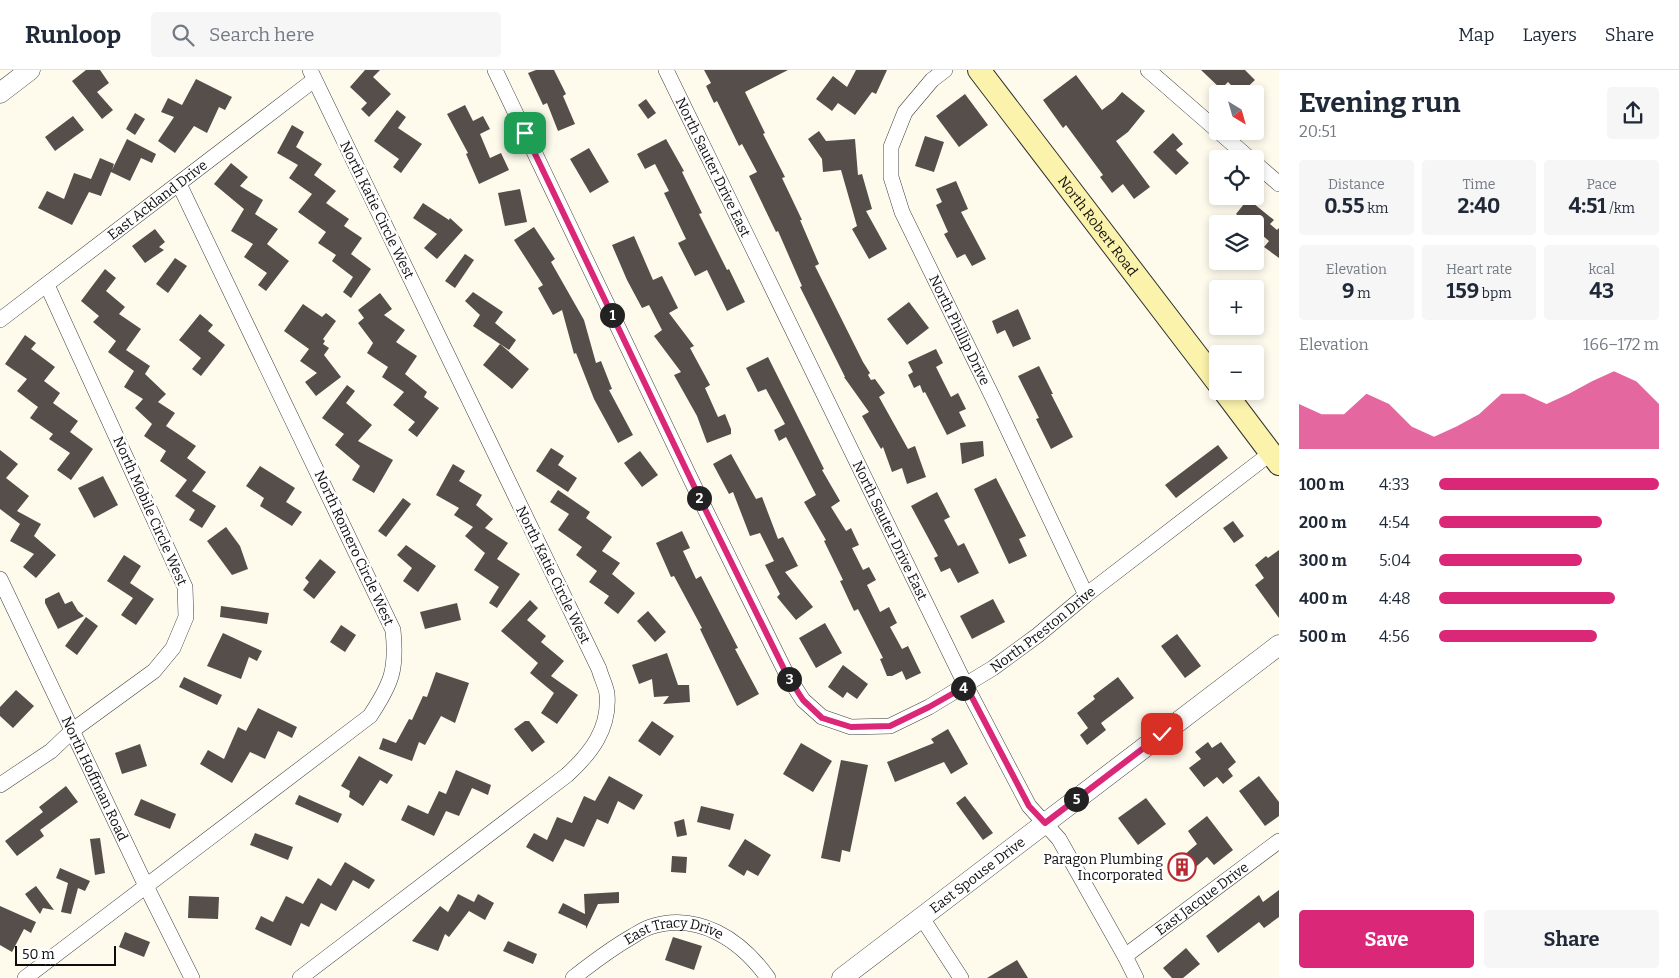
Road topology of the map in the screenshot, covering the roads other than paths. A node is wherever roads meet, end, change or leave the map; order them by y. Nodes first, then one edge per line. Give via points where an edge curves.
1 (30, 70) edge
2 (495, 70) edge
3 (666, 70) edge
4 (946, 70) edge
5 (979, 70) edge
6 (1148, 70) edge
7 (312, 75) edge
8 (0, 93) edge
9 (1209, 123) edge
10 (1228, 140) edge
11 (1240, 150) edge
12 (1264, 171) edge
13 (180, 184) junction
14 (1279, 184) edge
15 (47, 285) junction
16 (0, 320) edge
17 (1209, 371) edge
18 (1231, 400) edge
19 (1275, 459) edge
20 (0, 579) edge
21 (1086, 595) junction
22 (1279, 645) edge
23 (966, 686) junction
24 (73, 730) junction
25 (0, 785) edge
26 (1045, 823) junction
27 (1279, 841) edge
28 (146, 886) junction
29 (922, 918) junction
30 (1125, 956) junction
31 (25, 978) edge
32 (192, 978) edge
33 (300, 978) edge
34 (573, 978) edge
35 (768, 978) edge
36 (842, 978) edge
37 (961, 978) edge
38 (1136, 978) edge

1 - 8 street
2 - 23 street, North Preston Drive via 709,518 787,675 803,700 822,718 851,727 890,726
3 - 23 street, North Sauter Drive East
4 - 21 street, North Phillip Drive via 932,80 905,112 891,147 891,177 902,212
5 - 17 main road, North Robert Road
6 - 9 street
7 - 13 street, East Ackland Drive
7 - 33 street, North Katie Circle West via 598,668 607,693 606,717 598,738 586,757 567,775
10 - 11 street
12 - 14 street
13 - 15 street, East Ackland Drive
13 - 28 street, North Romero Circle West via 393,630 395,654 384,696 370,716
15 - 16 street, East Ackland Drive
15 - 24 street, North Mobile Circle West via 185,587 186,617 173,648 154,671
18 - 19 main road
19 - 21 street, North Preston Drive
20 - 24 street, North Hoffman Road
21 - 23 street, North Preston Drive via 1038,635
22 - 26 street, East Spouse Drive
23 - 26 street, North Sauter Drive East via 1029,806
24 - 25 street, North Mobile Circle West via 51,751
24 - 28 street, North Hoffman Road
26 - 29 street, East Spouse Drive
26 - 30 street, North Sauter Drive East via 1059,839
27 - 30 street, East Jacque Drive
28 - 31 street, North Romero Circle West
28 - 32 street, North Hoffman Road
29 - 36 street, East Spouse Drive
29 - 37 street
30 - 38 street, North Sauter Drive East
34 - 35 street, East Tracy Drive via 649,927 677,922 708,927 732,941 758,964

